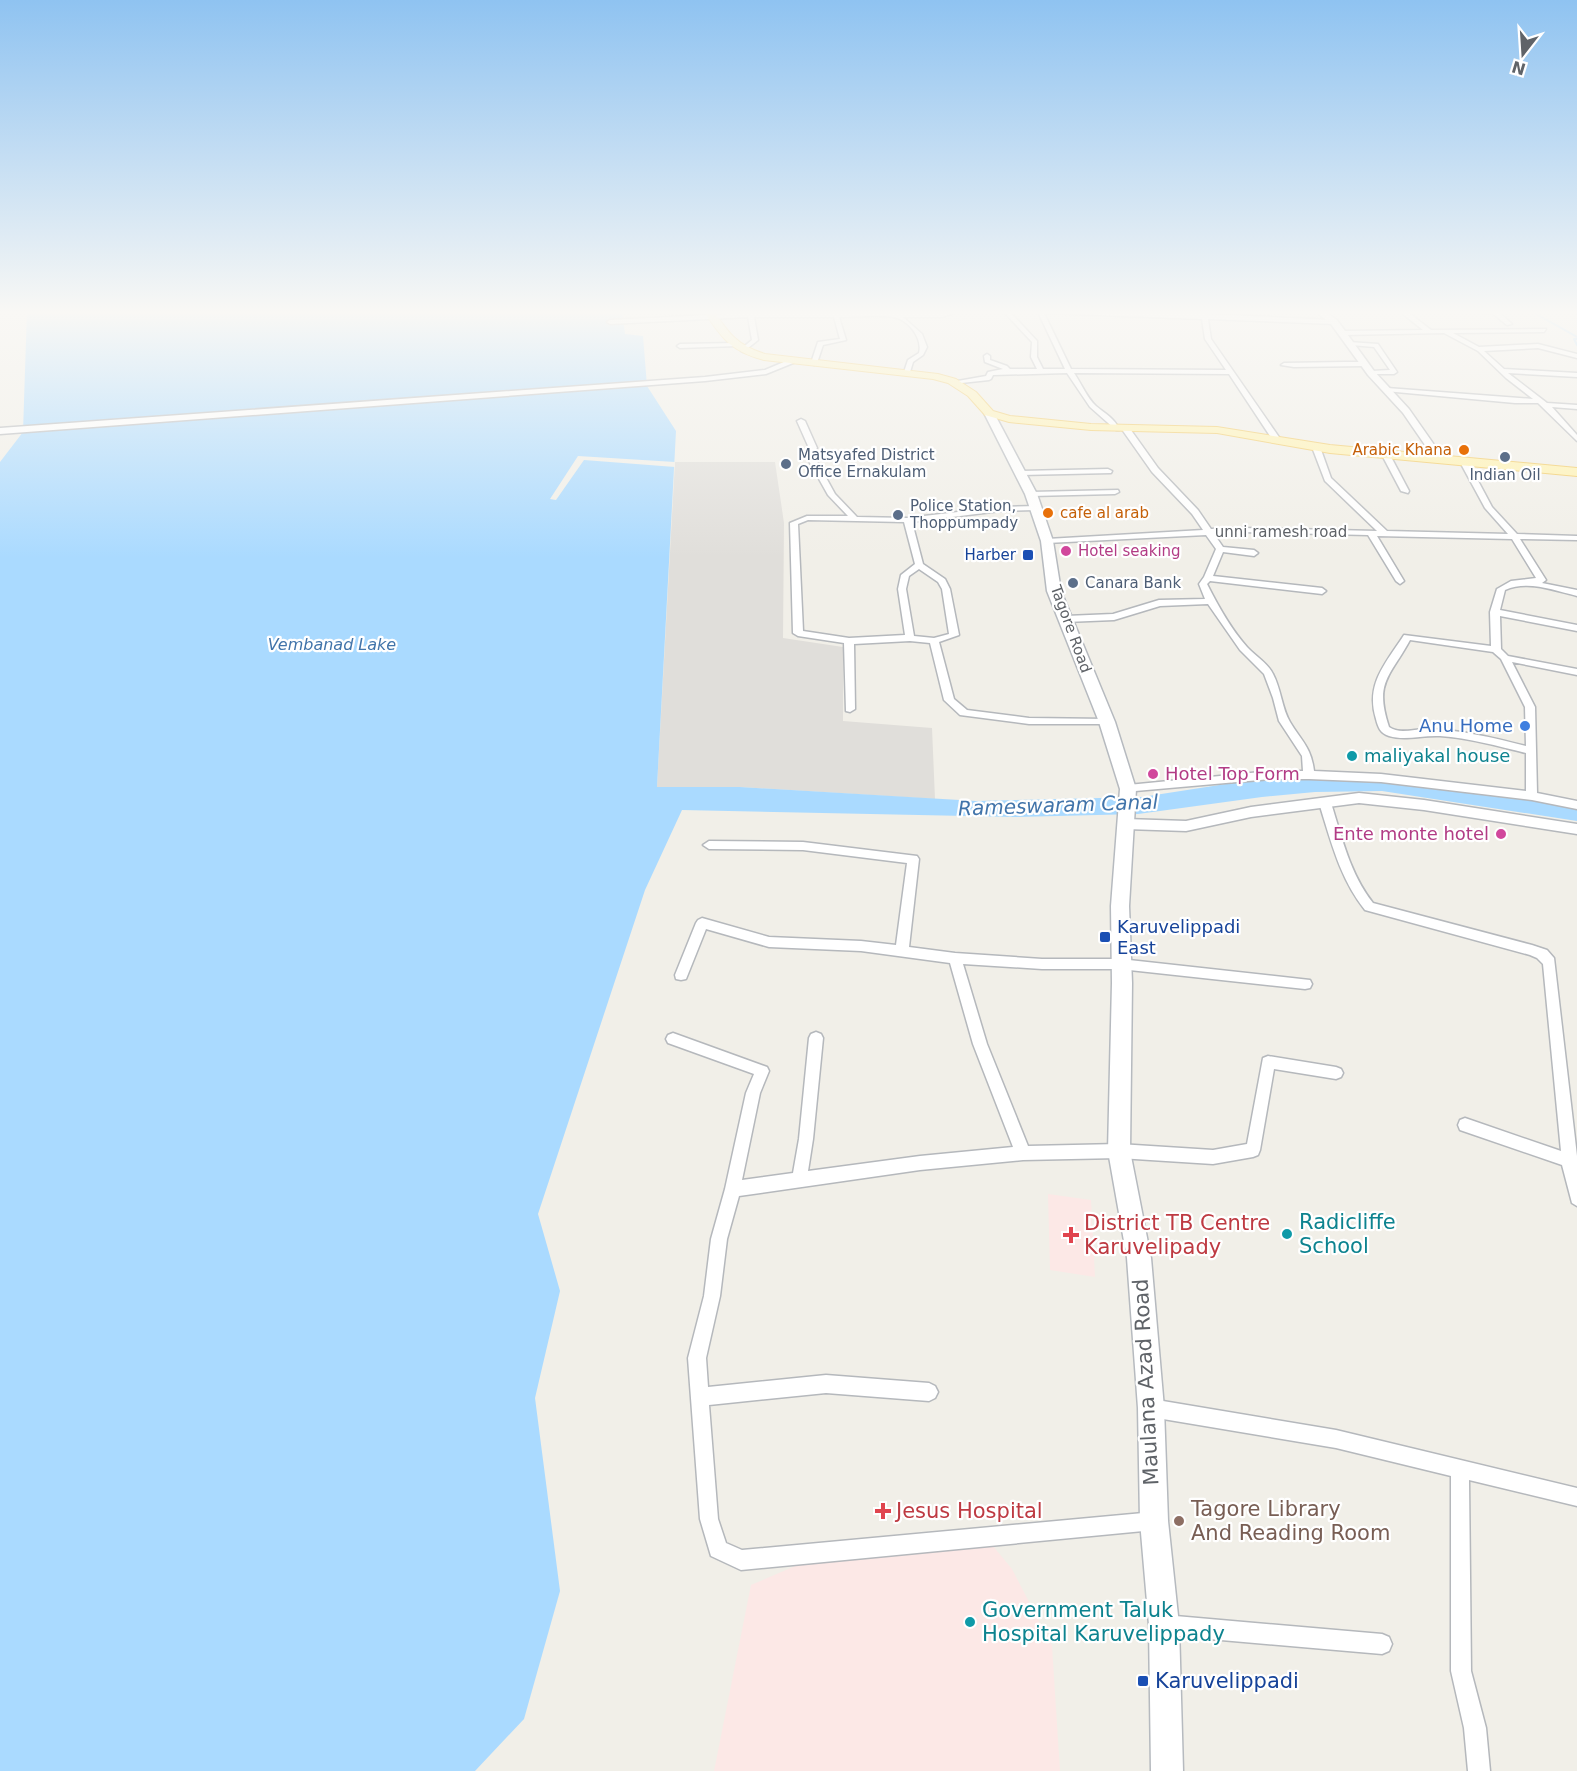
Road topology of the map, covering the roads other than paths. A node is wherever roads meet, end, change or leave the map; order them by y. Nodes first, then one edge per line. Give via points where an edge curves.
1 (520, 393) edge
2 (970, 393) edge
3 (1083, 393) edge
4 (1244, 393) edge
5 (1389, 393) edge
6 (1418, 393) edge
7 (1530, 393) edge
8 (1543, 403) junction
9 (1577, 407) edge
10 (989, 413) junction
11 (801, 422) dead end
12 (1120, 428) junction
13 (0, 431) edge
14 (1577, 439) edge
15 (1277, 440) junction
16 (1316, 447) junction
17 (1386, 455) junction
18 (1439, 459) junction
19 (1464, 462) junction
20 (1108, 471) dead end
21 (1577, 472) edge
22 (1021, 473) junction
23 (1405, 491) dead end
24 (1116, 492) dead end
25 (1031, 494) junction
26 (1035, 508) junction
27 (855, 519) junction
28 (906, 520) junction
29 (1207, 531) junction
30 (1371, 533) junction
31 (1384, 533) junction
32 (1515, 537) junction
33 (1577, 538) edge
34 (1047, 541) junction
35 (1220, 549) junction
36 (1254, 553) dead end
37 (919, 565) junction
38 (1208, 578) junction
39 (1400, 581) dead end
40 (1527, 582) junction
41 (1322, 591) dead end
42 (1577, 593) edge
43 (1211, 601) junction
44 (1496, 612) junction
45 (1066, 619) junction
46 (1577, 628) edge
47 (910, 638) junction
48 (849, 641) junction
49 (934, 641) junction
50 (1496, 650) junction
51 (1505, 658) junction
52 (1577, 672) edge
53 (850, 709) dead end
54 (1107, 722) junction
55 (1531, 751) junction
56 (1309, 775) junction
57 (1128, 791) junction
58 (1532, 796) junction
59 (1325, 803) junction
60 (1577, 806) edge
61 (1126, 820) junction
62 (1577, 829) edge
63 (709, 845) dead end
64 (902, 950) junction
65 (955, 958) junction
66 (1120, 964) junction
67 (681, 975) dead end
68 (1305, 984) dead end
69 (816, 1038) dead end
70 (673, 1039) dead end
71 (1336, 1073) dead end
72 (1465, 1125) dead end
73 (1119, 1151) junction
74 (1023, 1153) junction
75 (1573, 1162) edge
76 (799, 1180) junction
77 (733, 1189) junction
78 (1577, 1198) edge
79 (929, 1392) dead end
80 (700, 1397) junction
81 (1151, 1408) junction
82 (1460, 1469) junction
83 (1577, 1497) edge
84 (1154, 1521) junction
85 (1164, 1625) junction
86 (1382, 1644) dead end
87 (1167, 1771) edge
88 (1479, 1771) edge

1 - 13 street
2 - 10 main road
3 - 12 street via 1092,406
4 - 15 street
5 - 18 street
6 - 8 street
7 - 8 street
8 - 9 street
8 - 14 street
10 - 12 main road via 1024,421
10 - 22 main road, Tagore Road
11 - 27 street via 813,448 809,454 832,495
12 - 15 main road via 1217,430
12 - 29 street via 1195,512
15 - 16 main road
16 - 17 main road
16 - 31 street via 1328,479
17 - 18 main road
17 - 23 street
18 - 19 main road
19 - 21 main road
19 - 32 street via 1489,508
20 - 22 street
22 - 25 main road, Tagore Road
24 - 25 street
25 - 26 main road, Tagore Road
26 - 28 street
26 - 34 main road, Tagore Road
27 - 28 street
27 - 48 street via 807,518 794,523 798,633
28 - 37 street
29 - 30 street, unni ramesh road
29 - 34 street, unni ramesh road
29 - 35 street
30 - 31 street, unni ramesh road
30 - 39 street
31 - 32 street, unni ramesh road
32 - 33 street, unni ramesh road
32 - 40 street via 1542,579
34 - 45 main road, Tagore Road via 1054,591
35 - 36 street
35 - 38 street
37 - 47 street via 905,575 902,589
37 - 49 street via 942,581 946,589 954,635
38 - 41 street
38 - 43 street via 1203,584
40 - 42 street
40 - 44 street via 1501,589
43 - 45 street via 1159,603 1114,617
43 - 56 street via 1244,648 1268,673 1284,722 1307,756
44 - 46 street
44 - 50 street
45 - 54 main road, Tagore Road
47 - 48 street
47 - 49 street
48 - 53 street
49 - 54 street via 949,700 964,713 1029,721
50 - 51 street
50 - 55 street via 1407,637 1377,694 1384,728 1395,734 1439,732 1479,738
51 - 52 street
51 - 55 street via 1530,707
54 - 57 main road, Tagore Road
55 - 58 street
56 - 57 street via 1271,775
56 - 58 street via 1381,778
57 - 61 main road, Tagore Road
58 - 60 street
59 - 61 street via 1251,812 1186,826
59 - 62 street via 1359,798
59 - 75 street via 1344,863 1369,907 1532,950 1549,962
61 - 66 main road, Maulana Azad Road
63 - 64 street via 803,846 913,859
64 - 65 street
64 - 67 street via 769,942 702,923
65 - 66 street
65 - 74 street via 980,1044
66 - 68 street
66 - 73 main road, Maulana Azad Road
69 - 76 street
70 - 77 street via 762,1071 753,1093
71 - 73 street via 1268,1062 1253,1150 1212,1157
72 - 75 street
73 - 74 street
73 - 81 main road, Maulana Azad Road via 1139,1258
74 - 76 street
75 - 78 street
76 - 77 street
77 - 80 street via 719,1239 712,1296 698,1358
79 - 80 street via 826,1384
80 - 84 street via 709,1519 718,1549 741,1560
81 - 82 street via 1336,1439
81 - 84 main road, Maulana Azad Road
82 - 83 street
82 - 88 street via 1461,1671 1475,1728
84 - 85 main road, Maulana Azad Road
85 - 86 street
85 - 87 main road, Maulana Azad Road

